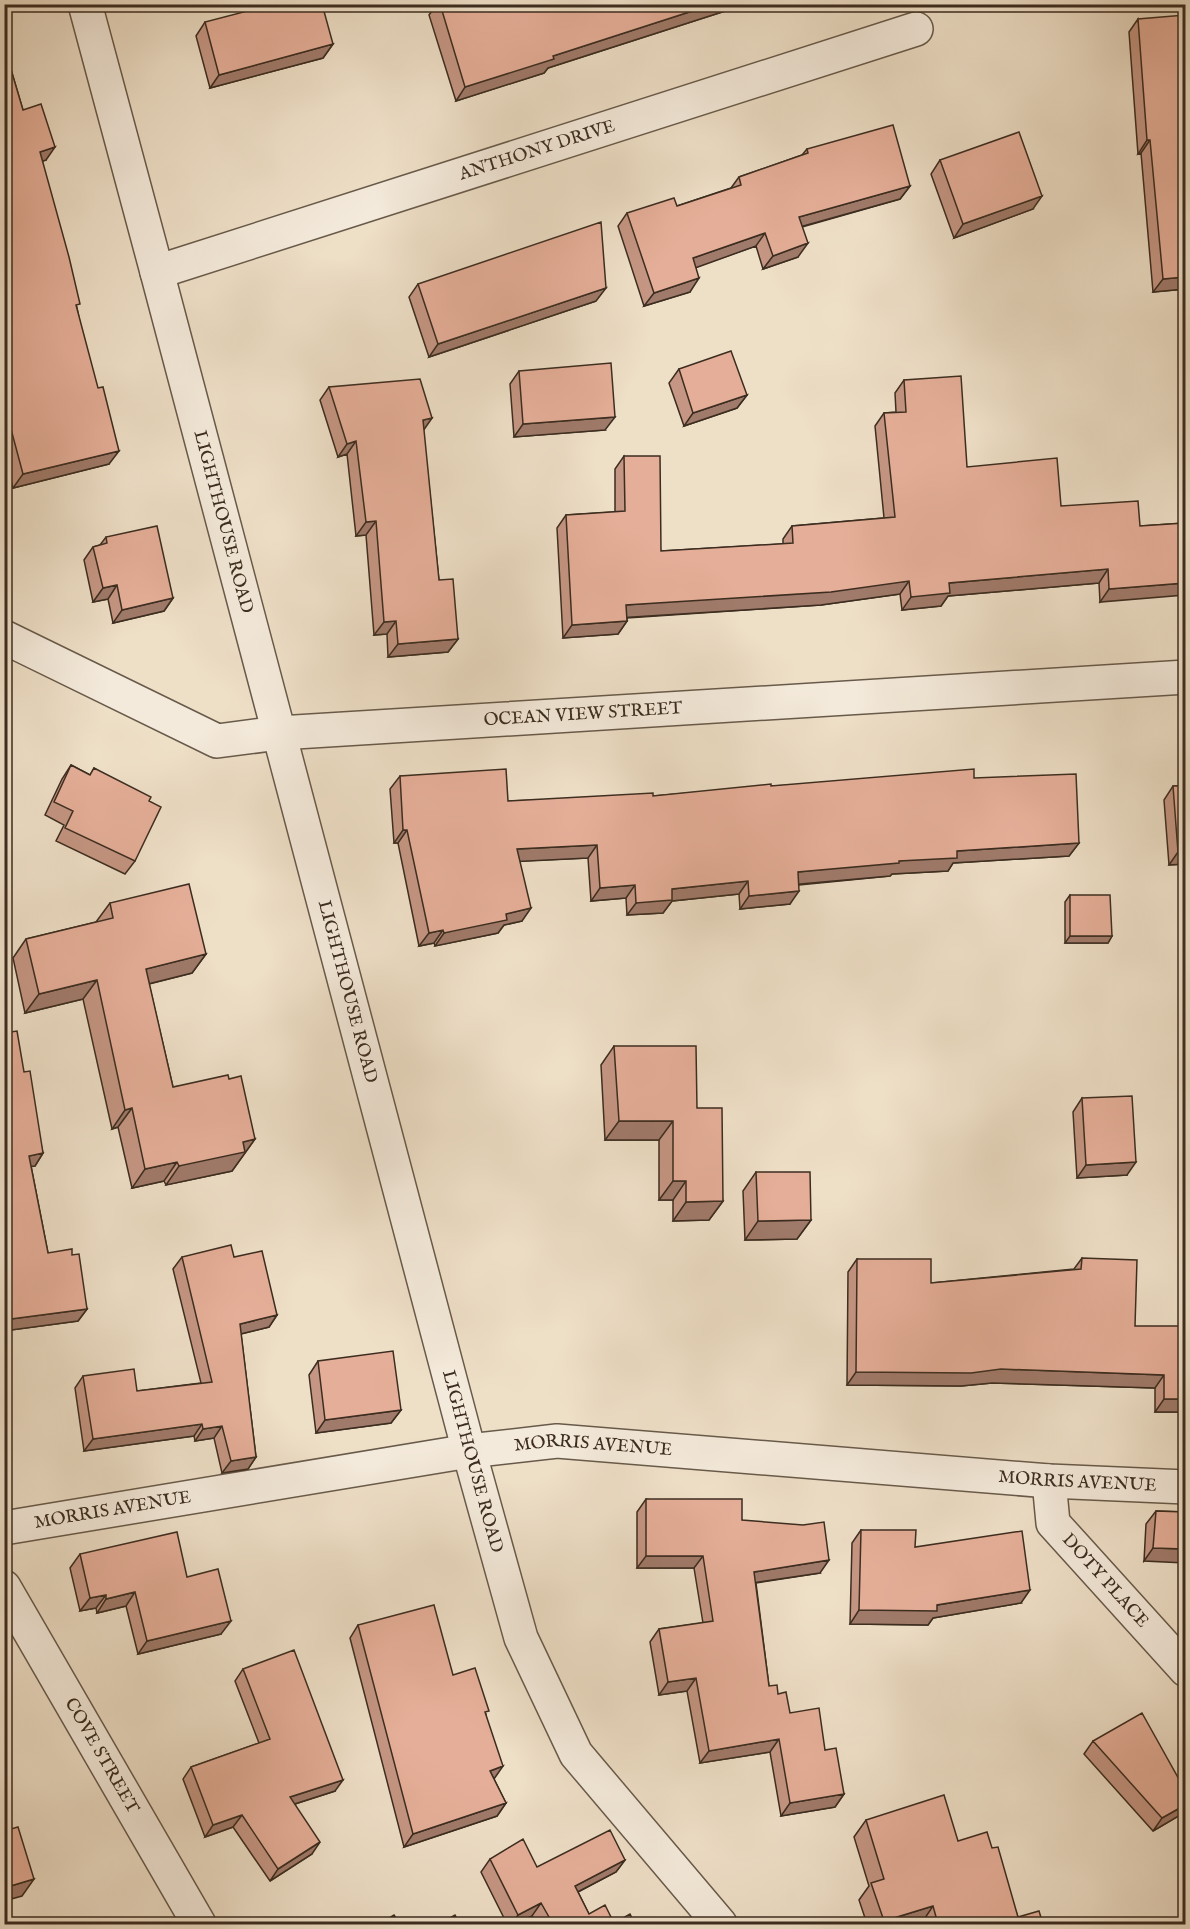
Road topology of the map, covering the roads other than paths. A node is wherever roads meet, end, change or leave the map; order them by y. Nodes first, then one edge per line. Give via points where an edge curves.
1 (85, 4) edge
2 (916, 29) dead end
3 (157, 272) junction
4 (4, 637) edge
5 (1185, 677) edge
6 (279, 733) junction
7 (469, 1451) junction
8 (1049, 1481) junction
9 (1185, 1488) edge
10 (4, 1528) edge
11 (4, 1587) edge
12 (1185, 1670) edge
13 (200, 1924) edge
14 (720, 1924) edge

1 - 3 street, LIGHTHOUSE ROAD
2 - 3 street, ANTHONY DRIVE
3 - 6 street, LIGHTHOUSE ROAD
4 - 6 street, OCEAN VIEW STREET via 217,741
5 - 6 street, OCEAN VIEW STREET
6 - 7 street, LIGHTHOUSE ROAD
7 - 8 street, MORRIS AVENUE via 557,1441
7 - 10 street, MORRIS AVENUE
7 - 14 street, LIGHTHOUSE ROAD via 521,1638 576,1754
8 - 9 street, MORRIS AVENUE
8 - 12 street, DOTY PLACE via 1053,1524
11 - 13 street, COVE STREET

